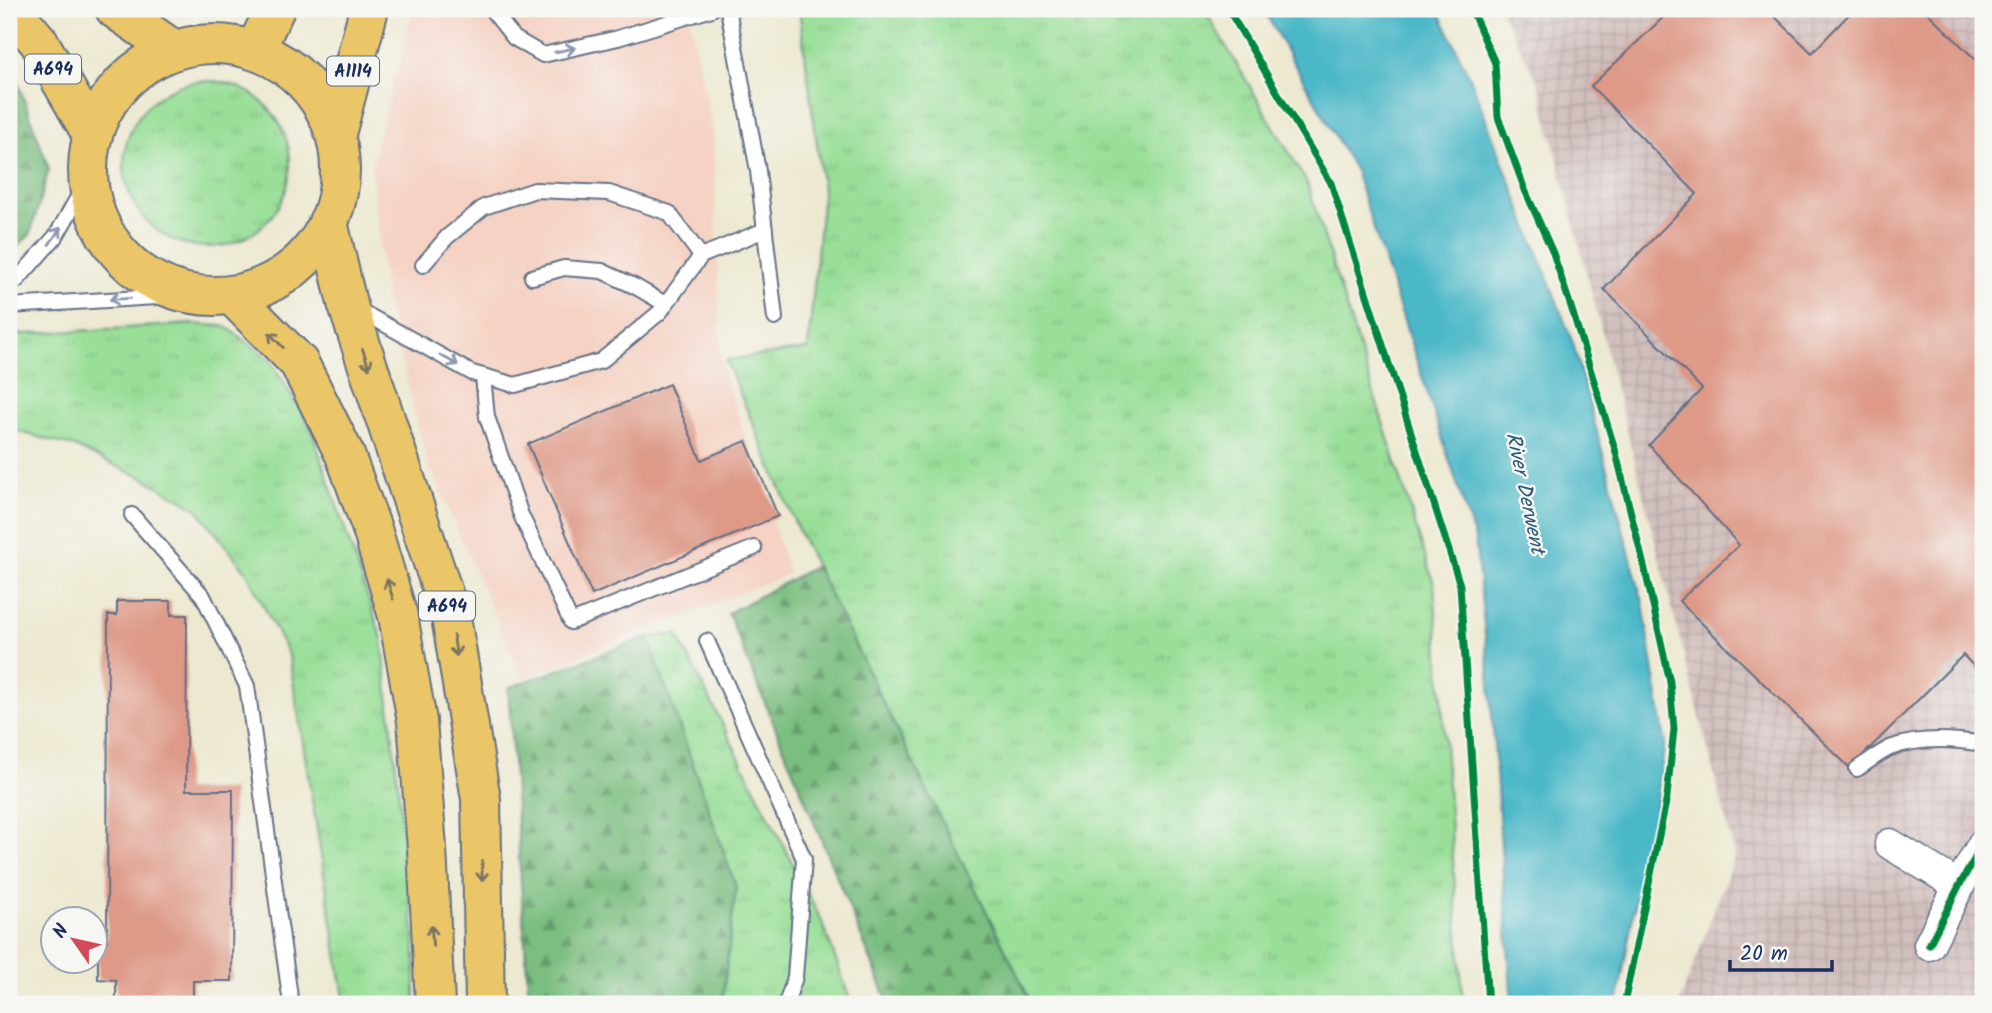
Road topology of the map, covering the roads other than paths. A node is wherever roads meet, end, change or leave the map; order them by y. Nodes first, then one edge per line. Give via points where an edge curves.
1 (12, 9) edge
2 (115, 9) edge
3 (275, 9) edge
4 (369, 9) edge
5 (491, 9) edge
6 (712, 9) edge
7 (728, 9) edge
8 (171, 48) junction
9 (256, 48) junction
10 (91, 133) junction
11 (336, 134) junction
12 (85, 172) junction
13 (328, 222) junction
14 (765, 230) junction
15 (701, 256) junction
16 (423, 265) dead end
17 (533, 277) dead end
18 (9, 285) edge
19 (189, 295) junction
20 (233, 296) junction
21 (347, 303) junction
22 (665, 304) junction
23 (9, 306) edge
24 (775, 318) dead end
25 (477, 375) junction
26 (132, 515) dead end
27 (754, 548) dead end
28 (707, 641) dead end
29 (1983, 744) edge
30 (1857, 769) dead end
31 (1889, 844) dead end
32 (1983, 844) edge
33 (1959, 887) junction
34 (1929, 945) dead end
35 (291, 1004) edge
36 (435, 1004) edge
37 (485, 1004) edge
38 (786, 1004) edge

1 - 10 main road, A694 via 38,42
2 - 8 main road
3 - 9 main road
4 - 11 main road, A1114
5 -> 6 lane via 514,38 543,55
7 - 14 lane
8 - 9 main road via 197,42
8 - 10 main road via 136,73
9 - 11 main road via 294,70 323,104
10 - 12 main road
11 - 13 main road via 341,178 337,204
18 -> 12 lane via 56,236
12 - 19 main road via 94,216 116,254 151,282
13 - 20 main road via 304,256 277,281
13 - 21 main road, A694
14 - 15 lane
14 - 24 lane
15 - 16 lane via 669,213 609,193 536,190 484,207 447,237
15 - 22 lane
17 - 22 lane via 564,268 602,271
19 - 20 main road
19 -> 23 lane
36 -> 20 main road, A694 via 417,721 398,616 345,454 299,363
21 -> 25 lane
21 -> 37 main road, A694 via 451,617 481,799
22 - 25 lane via 601,361 515,385
25 - 27 lane via 521,515 570,622
26 - 35 lane via 203,596 247,686
28 - 38 lane via 804,859 795,977
29 - 30 lane via 1917,740 1888,749
31 - 33 street
32 - 33 street
33 - 34 street

